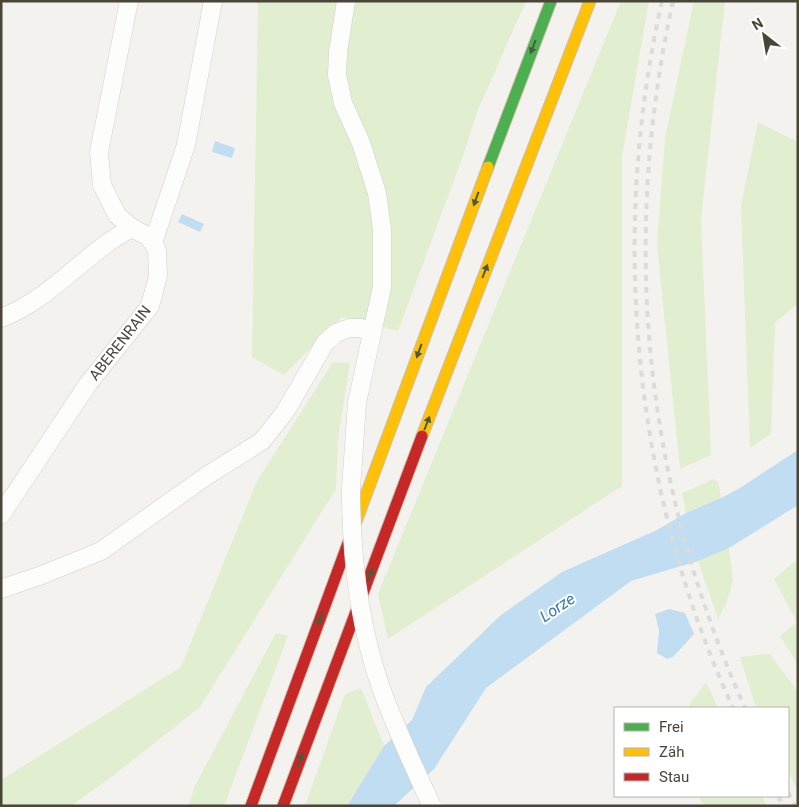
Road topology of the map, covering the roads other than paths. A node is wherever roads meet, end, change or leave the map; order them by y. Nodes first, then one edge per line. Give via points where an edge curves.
1 (129, 1) edge
2 (213, 1) edge
3 (346, 1) edge
4 (551, 1) edge
5 (590, 1) edge
6 (132, 228) junction
7 (153, 244) junction
8 (1, 318) edge
9 (371, 332) junction
10 (1, 515) edge
11 (1, 589) edge
12 (251, 806) edge
13 (283, 806) edge
14 (432, 806) edge

1 - 6 street via 99,152 102,186 117,215
2 - 7 street via 186,146
3 - 9 street via 337,75 377,194 382,229 382,286
4 -> 12 highway
13 -> 5 highway
6 - 7 street via 149,237
6 - 8 street via 116,236 35,301
7 - 10 street, ABERENRAIN via 157,250 158,276 150,306 88,384
9 - 11 street via 350,328 336,333 325,343 285,412 262,441 205,477 102,551
9 - 14 street, bridge via 357,403 351,489 357,590 367,640 382,689

